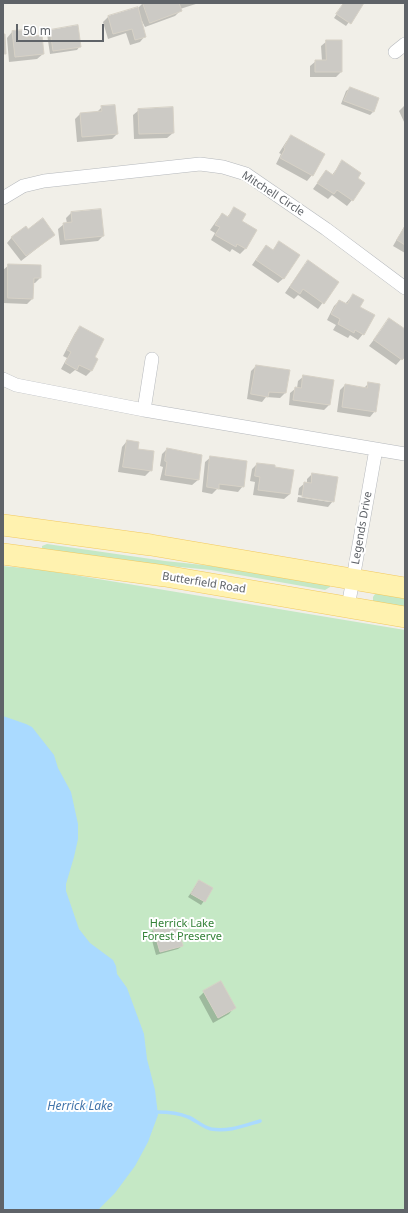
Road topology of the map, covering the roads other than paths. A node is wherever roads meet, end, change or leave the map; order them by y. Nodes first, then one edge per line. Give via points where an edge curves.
1 (3, 198) edge
2 (405, 288) edge
3 (152, 359) dead end
4 (3, 379) edge
5 (144, 410) junction
6 (376, 449) junction
7 (405, 454) edge
8 (3, 525) edge
9 (3, 554) edge
10 (353, 579) junction
11 (405, 588) edge
12 (348, 607) junction
13 (405, 617) edge

1 - 2 street, Mitchell Circle via 22,186 44,181 200,164 223,166 246,174
3 - 5 street
4 - 5 street via 16,385
5 - 6 street
6 - 7 street
6 - 10 street, Legends Drive
8 - 10 main road via 143,544
9 - 12 main road, Butterfield Road via 149,574
10 - 11 main road
10 - 12 street, Legends Drive
12 - 13 main road, Butterfield Road

